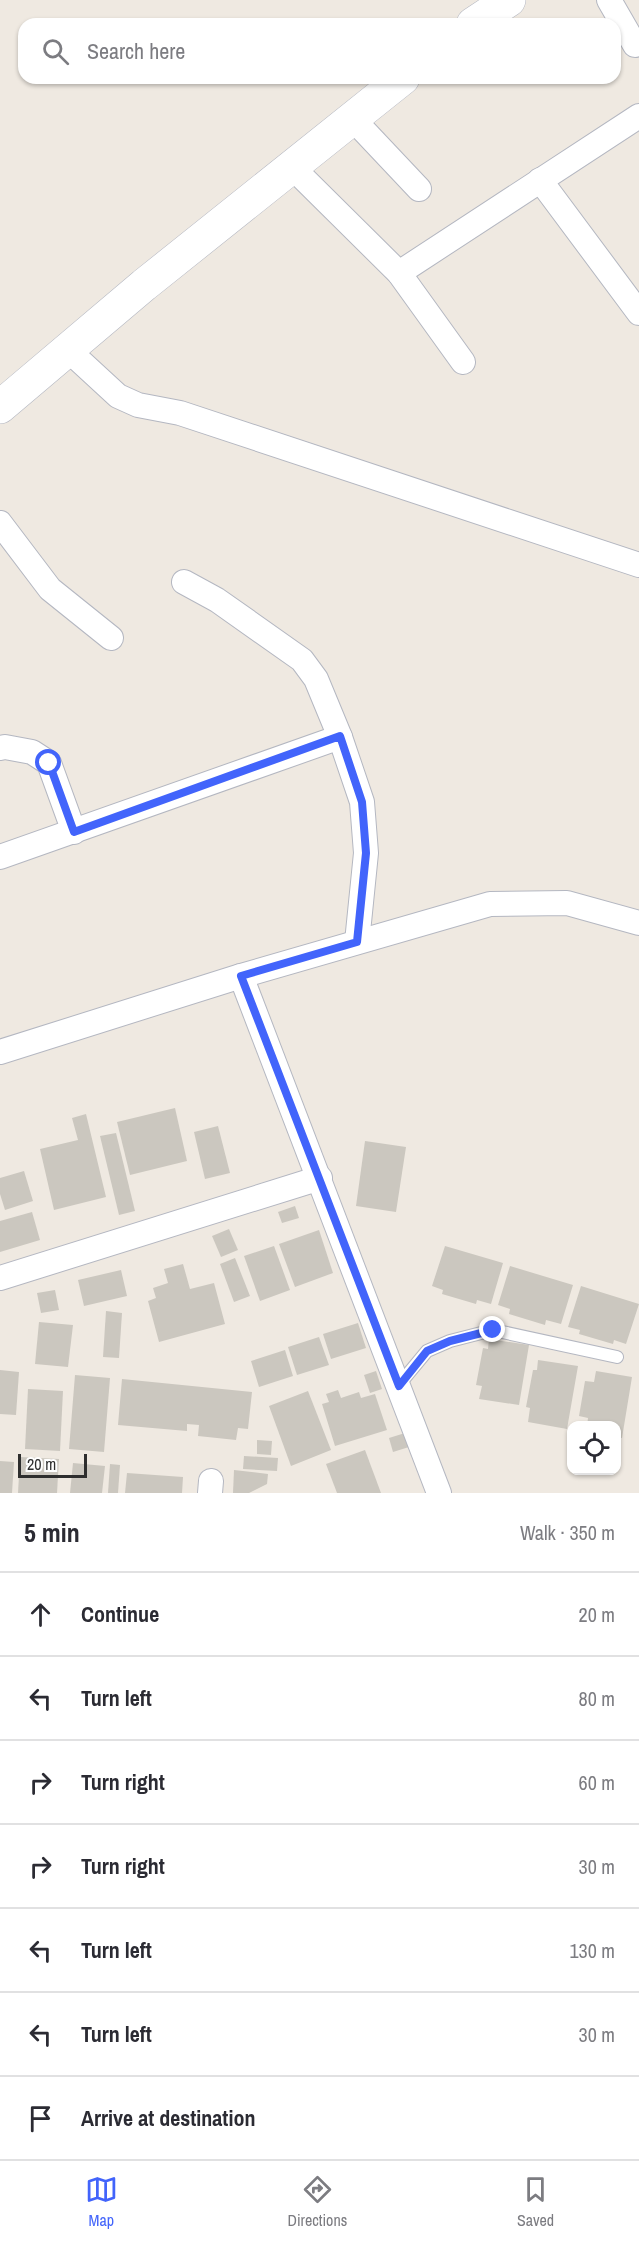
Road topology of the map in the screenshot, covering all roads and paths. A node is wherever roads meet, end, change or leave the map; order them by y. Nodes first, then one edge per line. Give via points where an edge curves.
1 (509, 0) edge
2 (609, 0) edge
3 (482, 18) edge
4 (619, 18) edge
5 (621, 21) edge
6 (635, 45) dead end
7 (395, 84) edge
8 (639, 116) edge
9 (352, 118) junction
10 (292, 167) junction
11 (540, 180) junction
12 (419, 189) dead end
13 (399, 273) junction
14 (639, 313) edge
15 (66, 349) junction
16 (463, 362) dead end
17 (0, 407) edge
18 (0, 523) edge
19 (639, 565) edge
20 (184, 582) dead end
21 (111, 638) dead end
22 (340, 736) junction
23 (0, 748) edge
24 (74, 832) junction
25 (0, 857) edge
26 (639, 923) edge
27 (357, 942) junction
28 (241, 976) junction
29 (0, 1052) edge
30 (320, 1178) junction
31 (0, 1278) edge
32 (617, 1357) dead end
33 (399, 1386) junction
34 (439, 1493) edge

1 - 3 main road
2 - 4 street
5 - 6 street
7 - 9 main road
8 - 11 street
9 - 10 main road
9 - 12 street
10 - 13 street
10 - 15 main road
11 - 13 street
11 - 14 street
13 - 16 street
15 - 17 main road
15 - 19 street via 118,396 138,405 180,413
18 - 21 street via 50,589
20 - 22 street via 217,600 302,660 316,679
22 - 24 street
22 - 27 street via 362,802 366,853
23 - 24 street via 32,752 49,763
24 - 25 street
26 - 27 street via 567,903 490,904
27 - 28 street
28 - 29 street
28 - 30 street
30 - 31 street
30 - 33 street
32 - 33 lane via 493,1330 427,1351
33 - 34 street

